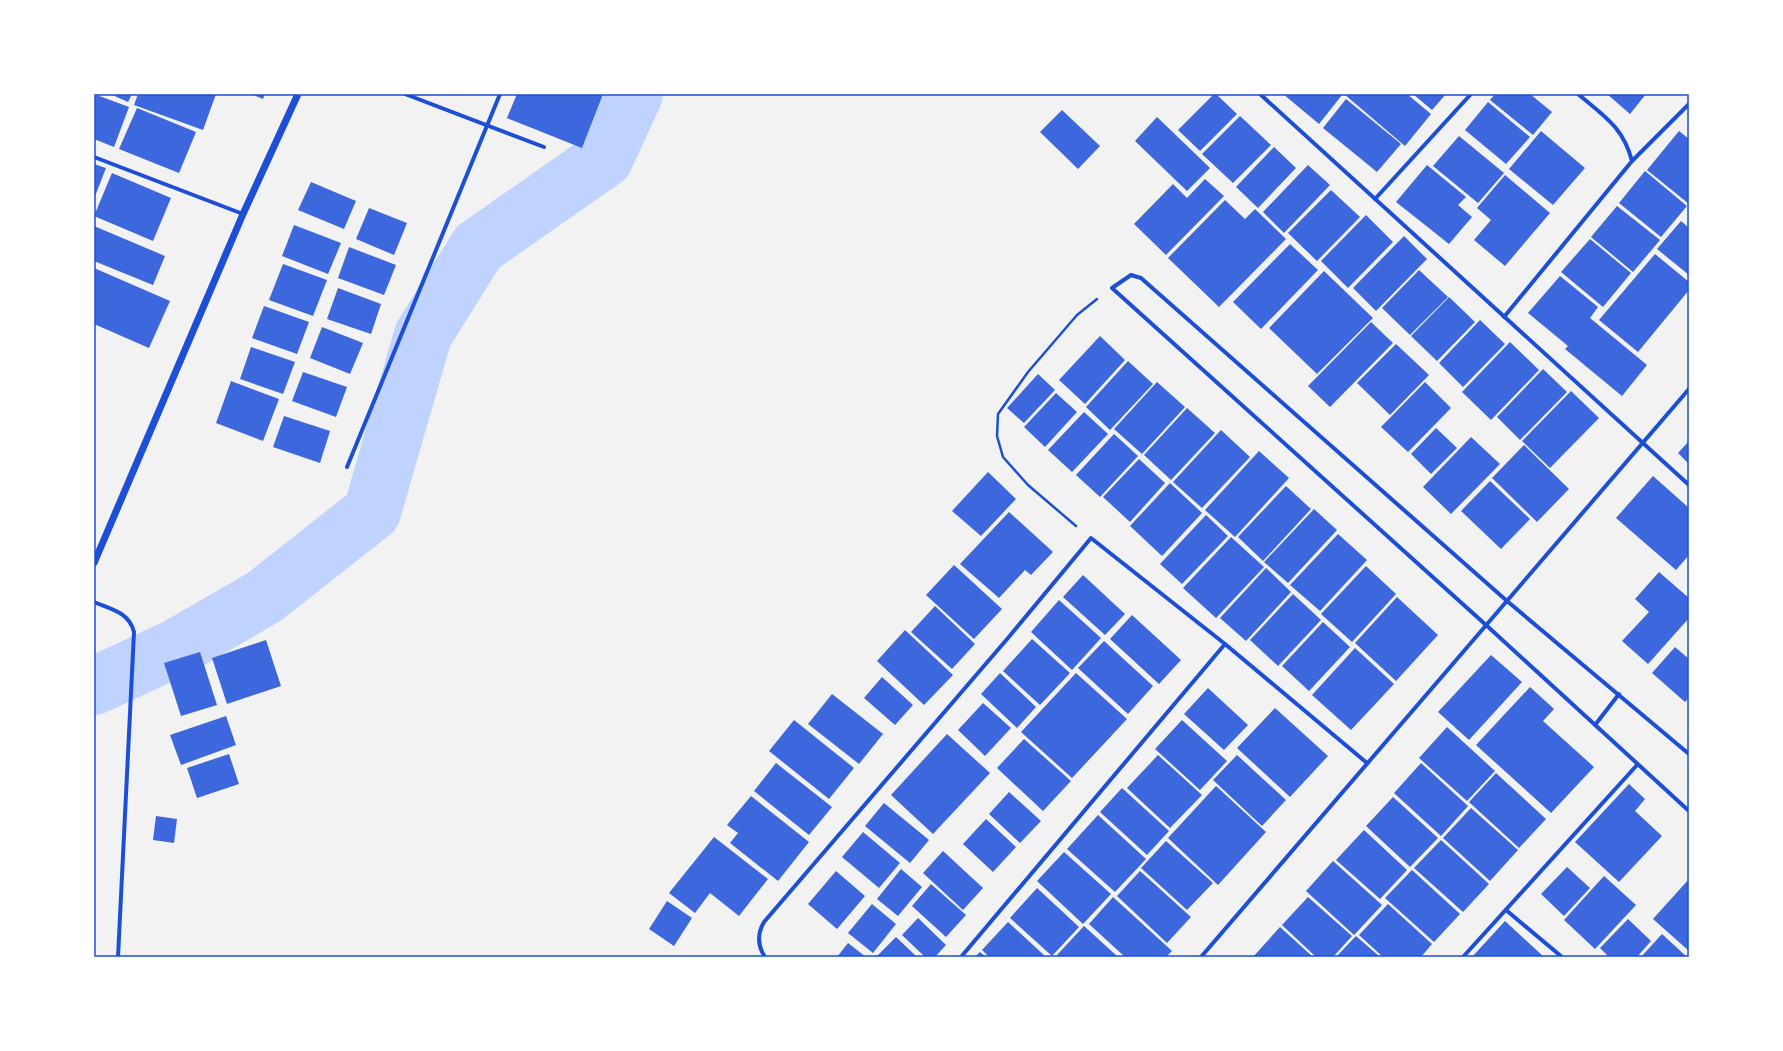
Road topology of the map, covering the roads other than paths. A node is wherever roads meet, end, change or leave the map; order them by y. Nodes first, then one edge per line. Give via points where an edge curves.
1 (298, 94) edge
2 (405, 94) edge
3 (500, 94) edge
4 (1260, 94) edge
5 (1471, 94) edge
6 (1578, 94) edge
7 (1689, 104) edge
8 (486, 126) junction
9 (544, 147) dead end
10 (94, 157) edge
11 (1632, 161) junction
12 (1374, 199) junction
13 (243, 214) junction
14 (1504, 317) junction
15 (1689, 390) edge
16 (1642, 444) junction
17 (348, 467) dead end
18 (1689, 485) edge
19 (94, 563) edge
20 (1506, 601) junction
21 (94, 602) edge
22 (1486, 625) junction
23 (1225, 644) junction
24 (1619, 694) junction
25 (1595, 725) junction
26 (1689, 754) edge
27 (1367, 763) junction
28 (1638, 765) junction
29 (1689, 811) edge
30 (1506, 910) junction
31 (118, 957) edge
32 (765, 957) edge
33 (961, 957) edge
34 (1201, 957) edge
35 (1463, 957) edge
36 (1562, 957) edge

1 - 13 street
2 - 8 street
3 - 8 street
4 - 12 street
5 - 12 street
6 - 11 street via 1618,129
7 - 11 street
8 - 9 street
8 - 17 street
10 - 13 street
11 - 14 street
12 - 14 street
13 - 19 street
14 - 16 street
15 - 16 street
16 - 18 street
16 - 20 street
20 - 22 street
20 - 22 street via 1141,278 1129,276 1112,288
20 - 24 street
21 - 31 street via 127,617 134,632
22 - 25 street
22 - 27 street
23 - 27 street
23 - 32 street via 1091,538 764,922 758,939
23 - 33 street
24 - 25 street
24 - 26 street
25 - 28 street
27 - 34 street
28 - 29 street
28 - 30 street
30 - 35 street
30 - 36 street

